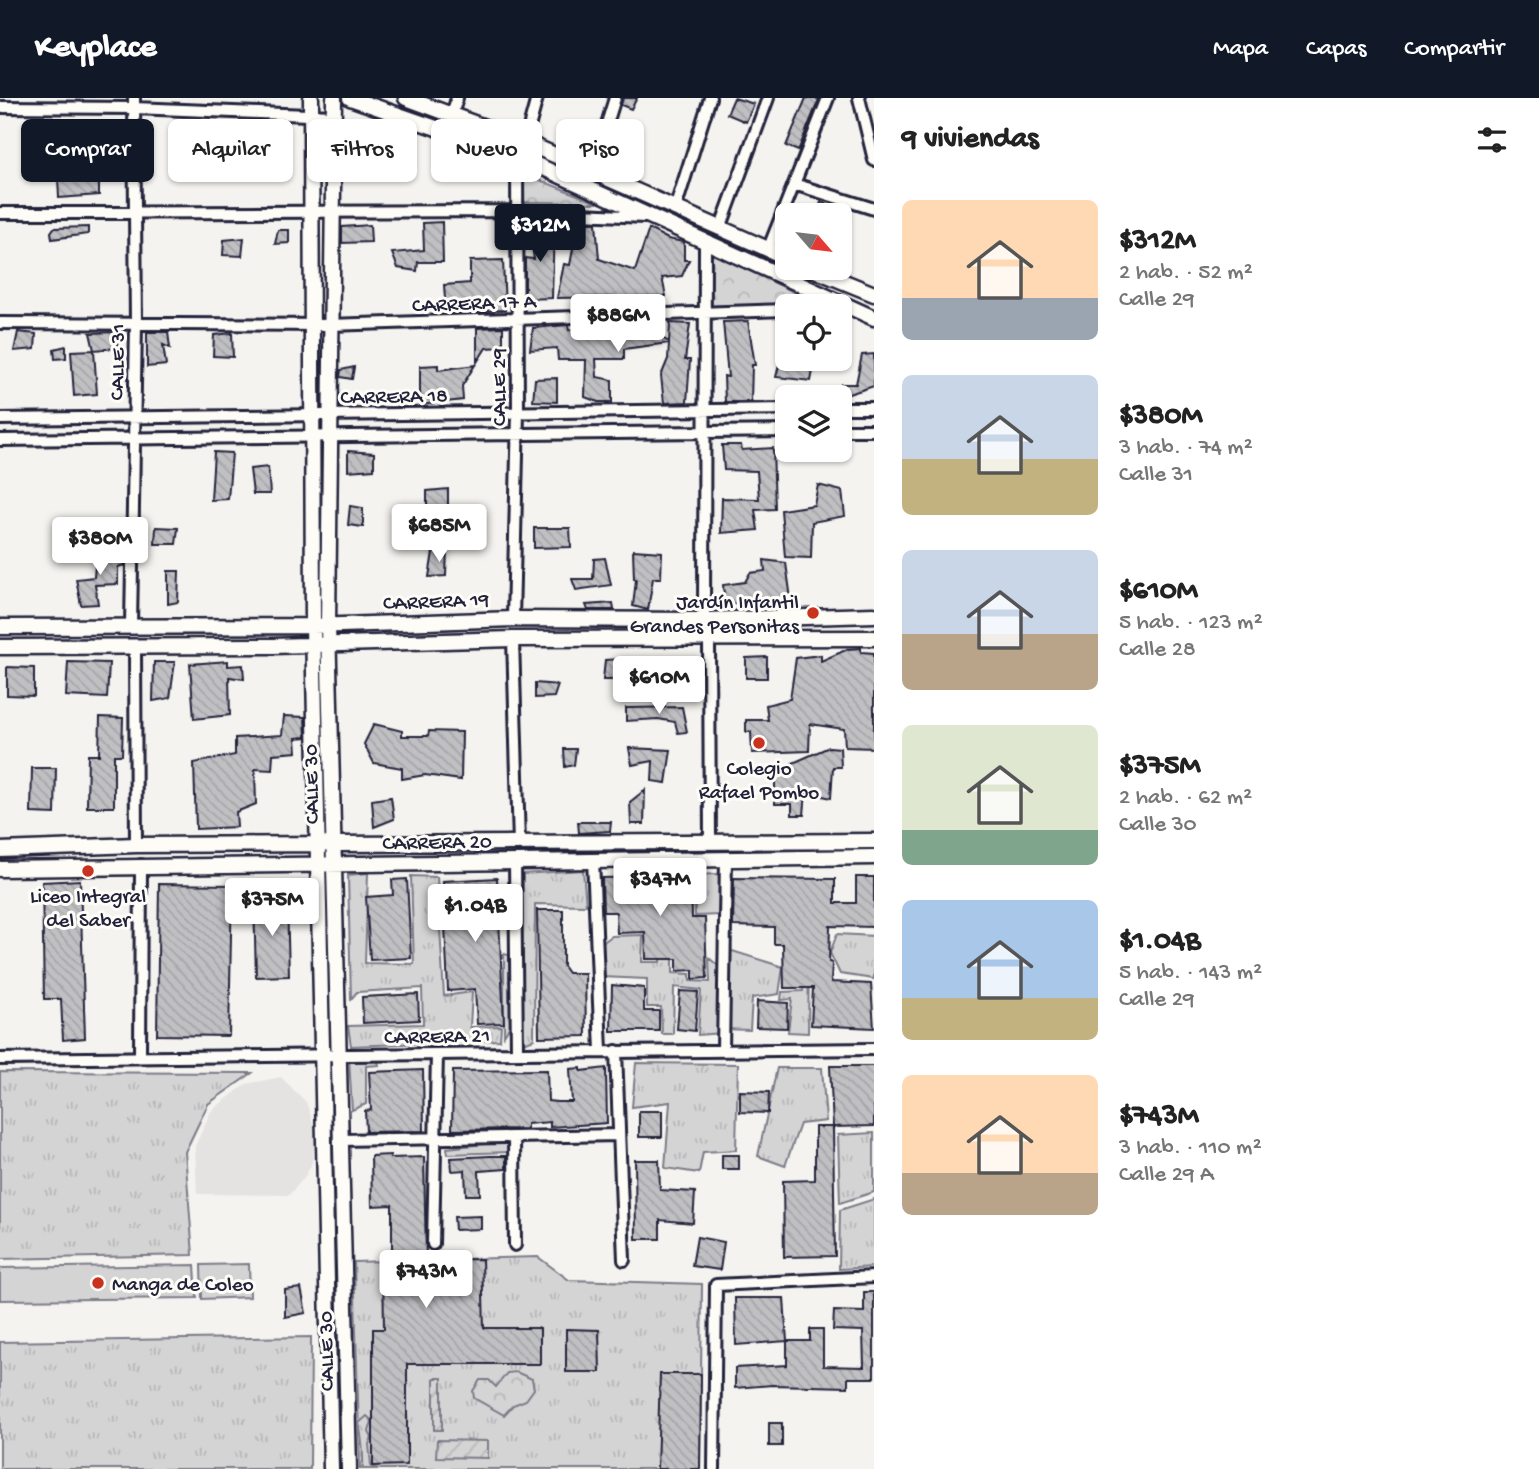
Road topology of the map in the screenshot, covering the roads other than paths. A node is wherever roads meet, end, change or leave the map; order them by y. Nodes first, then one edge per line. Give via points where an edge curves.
1 (311, 98) edge
2 (334, 98) edge
3 (350, 98) edge
4 (457, 98) edge
5 (537, 98) edge
6 (615, 98) edge
7 (710, 98) edge
8 (768, 98) edge
9 (828, 98) edge
10 (859, 98) edge
11 (414, 99) edge
12 (134, 103) edge
13 (0, 107) edge
14 (310, 116) junction
15 (333, 116) junction
16 (452, 116) junction
17 (460, 119) edge
18 (531, 119) edge
19 (608, 119) edge
20 (431, 126) edge
21 (874, 160) edge
22 (542, 167) edge
23 (516, 182) edge
24 (614, 182) edge
25 (794, 184) junction
26 (675, 209) junction
27 (874, 209) edge
28 (311, 210) junction
29 (136, 211) junction
30 (332, 211) junction
31 (515, 211) junction
32 (0, 213) edge
33 (652, 217) junction
34 (720, 229) junction
35 (705, 240) junction
36 (768, 250) junction
37 (775, 253) edge
38 (840, 280) edge
39 (817, 294) edge
40 (874, 294) edge
41 (852, 310) edge
42 (775, 311) edge
43 (705, 314) junction
44 (874, 318) edge
45 (517, 320) junction
46 (0, 323) edge
47 (136, 324) junction
48 (312, 325) junction
49 (329, 325) junction
50 (852, 408) edge
51 (874, 408) edge
52 (775, 409) edge
53 (704, 410) junction
54 (519, 413) junction
55 (312, 415) junction
56 (329, 415) junction
57 (134, 417) junction
58 (0, 419) edge
59 (852, 430) edge
60 (874, 430) edge
61 (775, 431) edge
62 (704, 432) junction
63 (518, 434) junction
64 (312, 436) junction
65 (329, 436) junction
66 (136, 439) junction
67 (0, 440) edge
68 (874, 615) edge
69 (513, 619) junction
70 (704, 620) junction
71 (328, 625) junction
72 (131, 626) junction
73 (313, 626) junction
74 (0, 627) edge
75 (874, 638) edge
76 (513, 639) junction
77 (709, 640) junction
78 (321, 644) junction
79 (0, 647) edge
80 (135, 648) junction
81 (874, 841) edge
82 (710, 842) junction
83 (316, 844) junction
84 (333, 844) junction
85 (519, 844) junction
86 (136, 845) junction
87 (0, 850) edge
88 (874, 857) edge
89 (726, 858) junction
90 (593, 859) junction
91 (516, 861) junction
92 (317, 864) junction
93 (334, 864) junction
94 (141, 865) junction
95 (0, 869) edge
96 (874, 1049) edge
97 (601, 1051) junction
98 (616, 1051) junction
99 (723, 1051) junction
100 (517, 1053) junction
101 (437, 1054) junction
102 (338, 1055) junction
103 (320, 1056) junction
104 (140, 1057) junction
105 (0, 1059) edge
106 (619, 1135) junction
107 (514, 1137) junction
108 (437, 1138) junction
109 (341, 1140) junction
110 (433, 1244) dead end
111 (515, 1245) dead end
112 (624, 1260) dead end
113 (874, 1277) edge
114 (331, 1469) edge
115 (349, 1469) edge
116 (714, 1469) edge

1 - 14 main road, CALLE 30
2 - 15 main road, CALLE 30
3 - 20 main road
4 - 16 street
5 - 18 street
6 - 19 street
7 - 26 street
8 - 34 street
9 - 25 street
10 - 21 street
11 - 16 main road
12 - 13 street
12 - 14 street
12 - 29 street, CALLE 31
14 - 15 street
14 - 28 main road, CALLE 30
15 - 30 main road, CALLE 30
16 - 17 main road
22 - 33 main road
23 - 31 street, CALLE 29
24 - 26 main road
25 - 27 street
25 - 36 street
26 - 34 main road
28 - 29 street
28 - 30 street
28 - 48 main road, CALLE 30
29 - 32 street
29 - 47 street, CALLE 31
30 - 31 street
30 - 49 main road, CALLE 30
31 - 33 street
31 - 45 street, CALLE 29
33 - 35 main road
34 - 36 main road
35 - 39 main road
35 - 43 street
36 - 37 main road
38 - 40 main road
41 - 44 main road
42 - 43 street, CARRERA 17 A
43 - 45 street, CARRERA 17 A
43 - 53 street
45 - 49 street, CARRERA 17 A
45 - 54 street, CALLE 29
46 - 47 street
47 - 48 street
47 - 57 street, CALLE 31
48 - 49 street, CARRERA 17 A
48 - 55 main road, CALLE 30
49 - 56 main road, CALLE 30
50 - 51 street
52 - 53 street, CARRERA 18
53 - 54 street, CARRERA 18
53 - 62 street
54 - 56 street, CARRERA 18
54 - 63 street, CALLE 29
55 - 56 street, CARRERA 18
55 - 57 street, CARRERA 18
55 - 64 main road, CALLE 30
56 - 65 main road, CALLE 30
57 - 58 street, CARRERA 18
57 - 66 street, CALLE 31
59 - 60 street
61 - 62 street, CARRERA 18
62 - 63 street, CARRERA 18
62 - 70 street
63 - 65 street, CARRERA 18
63 - 69 street, CALLE 29
64 - 65 street, CARRERA 18
64 - 66 street, CARRERA 18
64 - 73 main road, CALLE 30
65 - 71 main road, CALLE 30
66 - 67 street, CARRERA 18
66 - 72 street, CALLE 31
68 - 70 main road, CARRERA 19
69 - 70 main road, CARRERA 19
69 - 71 main road, CARRERA 19
71 - 73 main road, CARRERA 19
71 - 78 main road, CALLE 30
72 - 73 main road, CARRERA 19
72 - 74 main road, CARRERA 19
73 - 78 main road, CALLE 30
75 - 77 main road, CARRERA 19
76 - 77 main road, CARRERA 19
76 - 78 main road, CARRERA 19
76 - 85 street
77 - 82 street
78 - 80 main road, CARRERA 19
78 - 83 main road, CALLE 30
78 - 84 main road, CALLE 30
79 - 80 main road, CARRERA 19
80 - 86 street
81 - 82 main road, CARRERA 20
82 - 85 main road, CARRERA 20
83 - 84 main road, CARRERA 20
83 - 86 main road, CARRERA 20
83 - 92 main road, CALLE 30
84 - 85 main road, CARRERA 20
84 - 93 main road, CALLE 30
86 - 87 main road, CARRERA 20
88 - 89 main road, CARRERA 20
89 - 90 main road, CARRERA 20
89 - 99 street
90 - 91 main road, CARRERA 20
90 - 97 street
91 - 93 main road, CARRERA 20
91 - 100 street
92 - 93 main road, CARRERA 20
92 - 94 main road, CARRERA 20
92 - 103 main road, CALLE 30
93 - 102 main road, CALLE 30
94 - 95 main road, CARRERA 20
94 - 104 street
96 - 99 street, CARRERA 21
97 - 98 street, CARRERA 21
97 - 100 street, CARRERA 21
98 - 99 street, CARRERA 21
98 - 106 street
100 - 101 street, CARRERA 21
101 - 102 street, CARRERA 21
101 - 108 street
102 - 103 street, CARRERA 21
102 - 109 main road, CALLE 30
103 - 104 street, CARRERA 21
103 - 114 main road, CALLE 30
104 - 105 street, CARRERA 21
106 - 107 street
106 - 112 street
107 - 108 street
107 - 111 street
108 - 109 street
108 - 110 street
109 - 115 main road, CALLE 30
113 - 116 street via 716,1285

